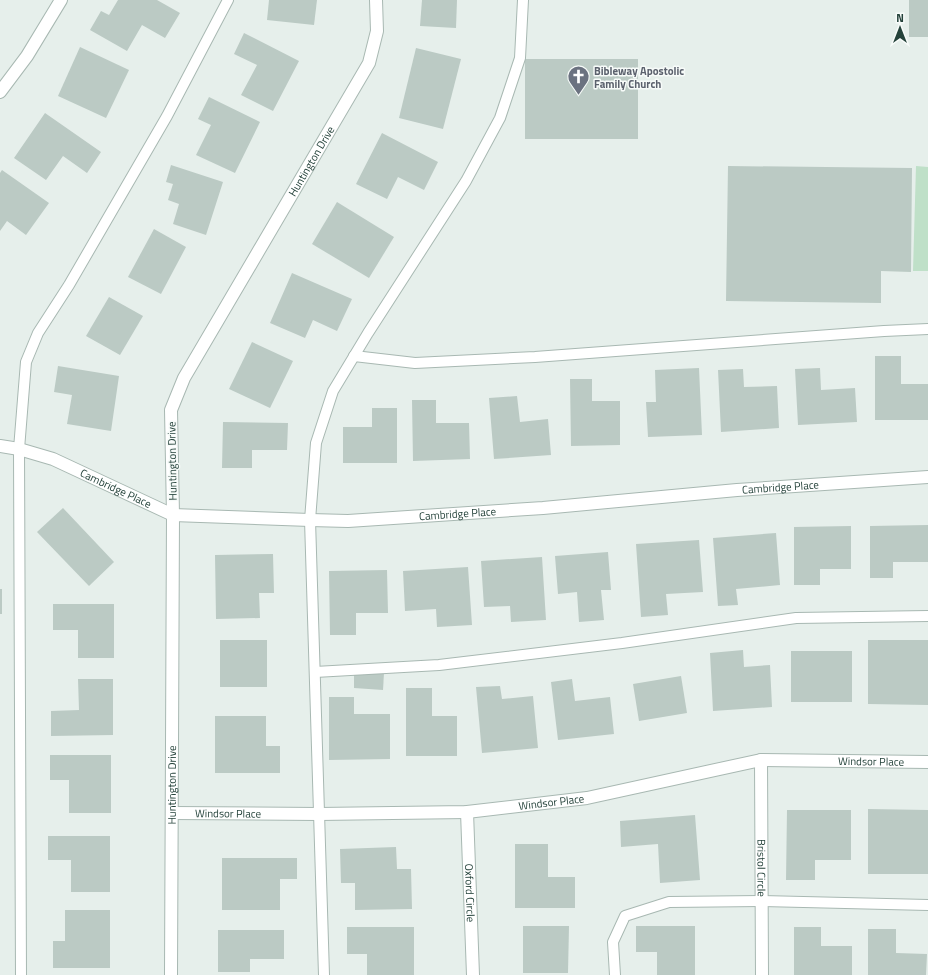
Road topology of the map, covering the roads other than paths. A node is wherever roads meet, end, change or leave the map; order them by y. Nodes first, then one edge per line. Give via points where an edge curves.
1 (61, 0) edge
2 (228, 0) edge
3 (376, 0) edge
4 (523, 0) edge
5 (0, 92) edge
6 (928, 329) edge
7 (354, 356) junction
8 (0, 446) edge
9 (19, 449) junction
10 (928, 477) edge
11 (173, 515) junction
12 (310, 520) junction
13 (928, 616) edge
14 (315, 672) junction
15 (761, 760) junction
16 (928, 762) edge
17 (468, 812) junction
18 (172, 813) junction
19 (319, 814) junction
20 (761, 901) junction
21 (928, 905) edge
22 (21, 975) edge
23 (171, 975) edge
24 (324, 975) edge
25 (473, 975) edge
26 (615, 975) edge
27 (762, 975) edge

1 - 5 street via 27,56
2 - 9 lane via 167,116 69,285 38,333 26,362
3 - 11 street, Huntington Drive via 377,31 369,63 184,378 171,410
4 - 7 lane via 520,58 500,118 466,181
6 - 7 lane via 415,363
7 - 12 lane via 333,391 316,443
8 - 9 street, Cambridge Place
9 - 11 street, Cambridge Place via 53,459
9 - 22 lane
10 - 12 street, Cambridge Place via 737,490 543,508 348,521
11 - 12 street, Cambridge Place
11 - 18 street, Huntington Drive
12 - 14 lane
13 - 14 lane via 796,618 439,665
14 - 19 lane
15 - 16 street, Windsor Place
15 - 17 street, Windsor Place via 587,798
15 - 20 street, Bristol Circle
17 - 19 street, Windsor Place
17 - 25 street, Oxford Circle
18 - 19 street, Windsor Place
18 - 23 street, Huntington Drive
19 - 24 lane
20 - 21 lane
20 - 26 lane via 669,902 625,916 612,942
20 - 27 street, Bristol Circle

